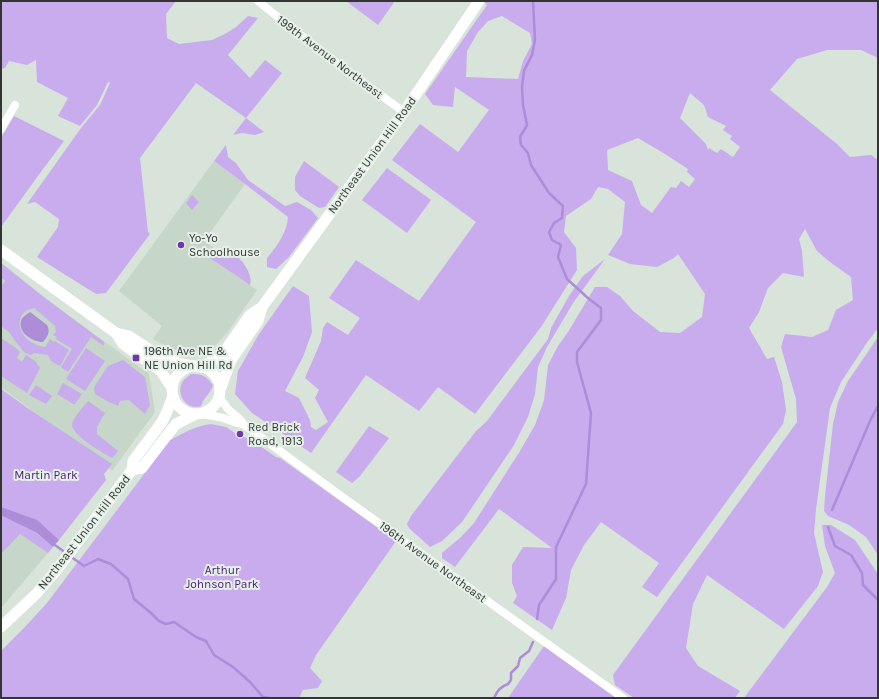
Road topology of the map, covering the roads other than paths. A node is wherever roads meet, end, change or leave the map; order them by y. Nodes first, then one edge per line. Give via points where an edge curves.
1 (258, 1) edge
2 (478, 1) edge
3 (14, 105) dead end
4 (404, 112) junction
5 (1, 129) edge
6 (1, 250) edge
7 (262, 307) junction
8 (116, 333) junction
9 (199, 366) junction
10 (172, 392) junction
11 (220, 393) junction
12 (198, 414) junction
13 (243, 424) junction
14 (132, 470) junction
15 (1, 628) edge
16 (623, 698) edge

1 - 4 street, 199th Avenue Northeast via 297,34
2 - 4 street, Northeast Union Hill Road
3 - 5 street
4 - 7 street, Northeast Union Hill Road
6 - 8 street
7 - 9 street, Northeast Union Hill Road via 250,315 222,355
7 - 11 street, Northeast Union Hill Road via 258,320 232,360
8 - 9 street via 129,336 169,360
8 - 10 street via 123,344 161,371
9 - 10 street via 183,370 174,381
9 - 11 street via 215,375
10 - 12 street via 181,409
10 - 14 street, Northeast Union Hill Road via 164,418 133,461
11 - 12 street via 212,408
11 - 13 street, 196th Avenue Northeast via 226,406
12 - 13 street, 196th Avenue Northeast via 218,416 236,424
12 - 14 street, Northeast Union Hill Road via 176,424 142,468
13 - 16 street, 196th Avenue Northeast
14 - 15 street, Northeast Union Hill Road via 55,572

